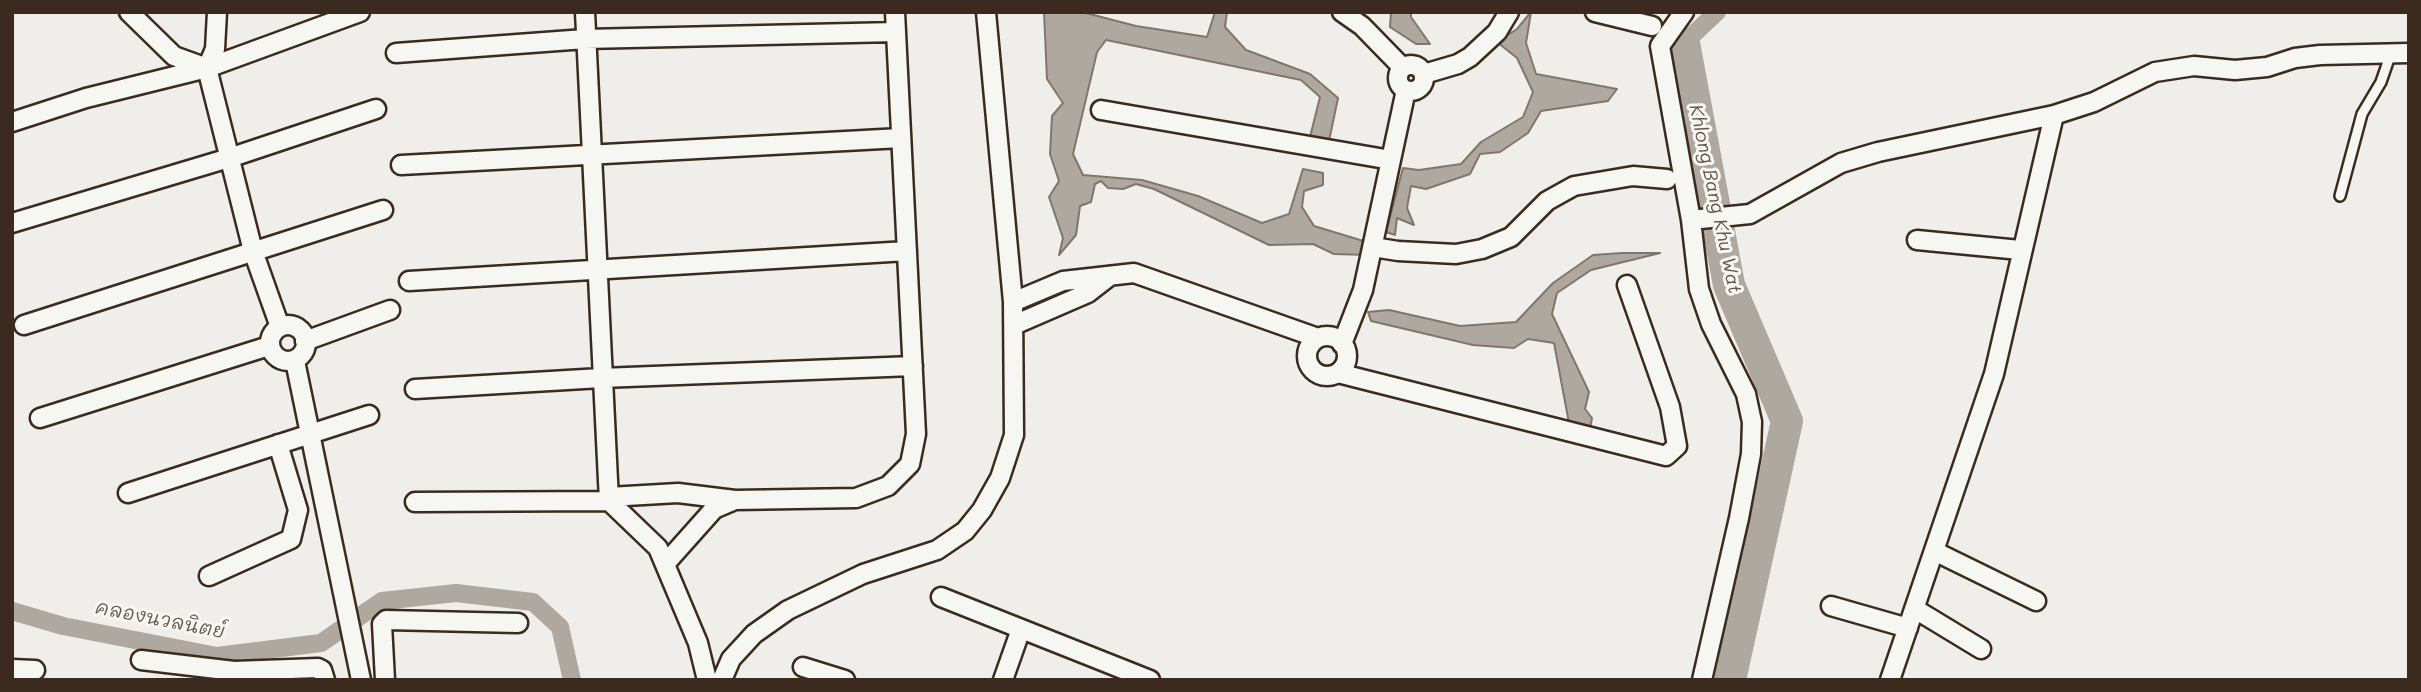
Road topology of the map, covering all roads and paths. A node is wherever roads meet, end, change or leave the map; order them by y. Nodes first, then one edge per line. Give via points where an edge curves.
1 (129, 12) edge
2 (217, 12) edge
3 (360, 12) edge
4 (584, 12) edge
5 (895, 12) edge
6 (986, 12) edge
7 (1342, 12) edge
8 (1509, 12) edge
9 (1595, 12) edge
10 (1684, 12) edge
11 (1652, 26) dead end
12 (896, 32) junction
13 (586, 39) junction
14 (396, 53) dead end
15 (2400, 53) edge
16 (1402, 67) junction
17 (207, 68) junction
18 (1424, 74) junction
19 (1406, 90) junction
20 (376, 109) dead end
21 (1101, 110) dead end
22 (2054, 115) junction
23 (12, 122) edge
24 (901, 138) junction
25 (592, 154) junction
26 (229, 158) junction
27 (1391, 160) junction
28 (401, 165) dead end
29 (1667, 179) dead end
30 (2340, 196) dead end
31 (383, 210) dead end
32 (1696, 219) junction
33 (12, 223) edge
34 (1917, 240) dead end
35 (1385, 249) junction
36 (2020, 250) junction
37 (253, 251) junction
38 (907, 251) junction
39 (598, 267) junction
40 (1110, 276) junction
41 (409, 281) dead end
42 (1627, 285) dead end
43 (1013, 302) junction
44 (390, 310) dead end
45 (1014, 325) junction
46 (24, 326) dead end
47 (280, 327) junction
48 (1318, 338) junction
49 (305, 341) junction
50 (1342, 344) junction
51 (269, 346) junction
52 (295, 360) junction
53 (913, 366) junction
54 (1338, 373) junction
55 (601, 377) junction
56 (415, 390) dead end
57 (369, 415) dead end
58 (40, 418) dead end
59 (310, 434) junction
60 (278, 444) junction
61 (128, 493) dead end
62 (609, 499) junction
63 (735, 500) junction
64 (415, 502) dead end
65 (1934, 551) junction
66 (665, 564) junction
67 (209, 576) dead end
68 (941, 597) dead end
69 (2036, 601) dead end
70 (1831, 606) dead end
71 (1915, 609) junction
72 (518, 623) dead end
73 (1908, 628) junction
74 (1021, 629) junction
75 (1981, 649) dead end
76 (141, 660) dead end
77 (803, 667) dead end
78 (12, 669) edge
79 (35, 670) dead end
80 (325, 680) edge
81 (361, 680) edge
82 (385, 680) edge
83 (706, 680) edge
84 (722, 680) edge
85 (845, 680) edge
86 (1003, 680) edge
87 (1150, 680) edge
88 (1702, 680) edge
89 (1890, 680) edge

1 - 17 street via 174,56
2 - 17 street via 215,50
3 - 17 street
4 - 13 street
5 - 12 street
6 - 43 street
7 - 16 street
8 - 18 street via 1497,32 1470,57
9 - 11 street
10 - 32 street via 1660,46
12 - 13 street
12 - 24 street
13 - 14 street
13 - 25 street
15 - 22 street via 2320,55 2235,70 2194,66 2155,72 2094,102
15 - 30 lane via 2362,114
16 - 18 street via 1416,65
16 - 19 street via 1398,81
17 - 23 street
17 - 26 street
18 - 19 street via 1418,90
19 - 27 street
20 - 26 street
21 - 27 street
22 - 32 street via 1841,163 1750,214
22 - 36 street
24 - 25 street
24 - 38 street
25 - 28 street
25 - 39 street
26 - 33 street
26 - 37 street
27 - 35 street
29 - 35 street via 1633,176 1574,186 1547,201 1511,237 1482,248 1456,254
31 - 37 street
32 - 88 street via 1699,289 1746,394 1752,422 1739,518
34 - 36 street
35 - 50 street
36 - 65 street via 1993,374
37 - 46 street
37 - 47 street
38 - 39 street
38 - 53 street
39 - 41 street
39 - 55 street
40 - 43 street via 1063,281
40 - 45 street via 1088,293
40 - 48 street via 1134,274
42 - 54 street via 1670,407 1677,446 1666,456
43 - 45 street
44 - 49 street
45 - 84 street via 1014,435 1000,478 965,531 937,550 863,574 788,610 754,634 731,659
47 - 49 street via 301,331
47 - 51 street
48 - 50 street via 1331,337
48 - 54 street via 1309,347 1309,366 1326,376
49 - 52 street via 303,353
50 - 54 street via 1346,363
51 - 52 street via 278,360
51 - 58 street
52 - 59 street
53 - 55 street
53 - 63 street via 916,434 910,464 888,486 856,498
55 - 56 street
55 - 62 street
57 - 59 street
59 - 60 street
59 - 81 street
60 - 61 street
60 - 67 street via 298,510 291,539
62 - 63 street via 669,493
62 - 64 street
62 - 66 street via 658,548
63 - 66 street via 714,509
65 - 69 street
65 - 71 street
66 - 83 street via 698,643
68 - 74 street
70 - 73 street
71 - 73 street
71 - 75 street
72 - 82 street via 386,620 382,624
73 - 89 street
74 - 86 street
74 - 87 street
76 - 80 street via 234,670 318,668
77 - 85 street
78 - 79 street

